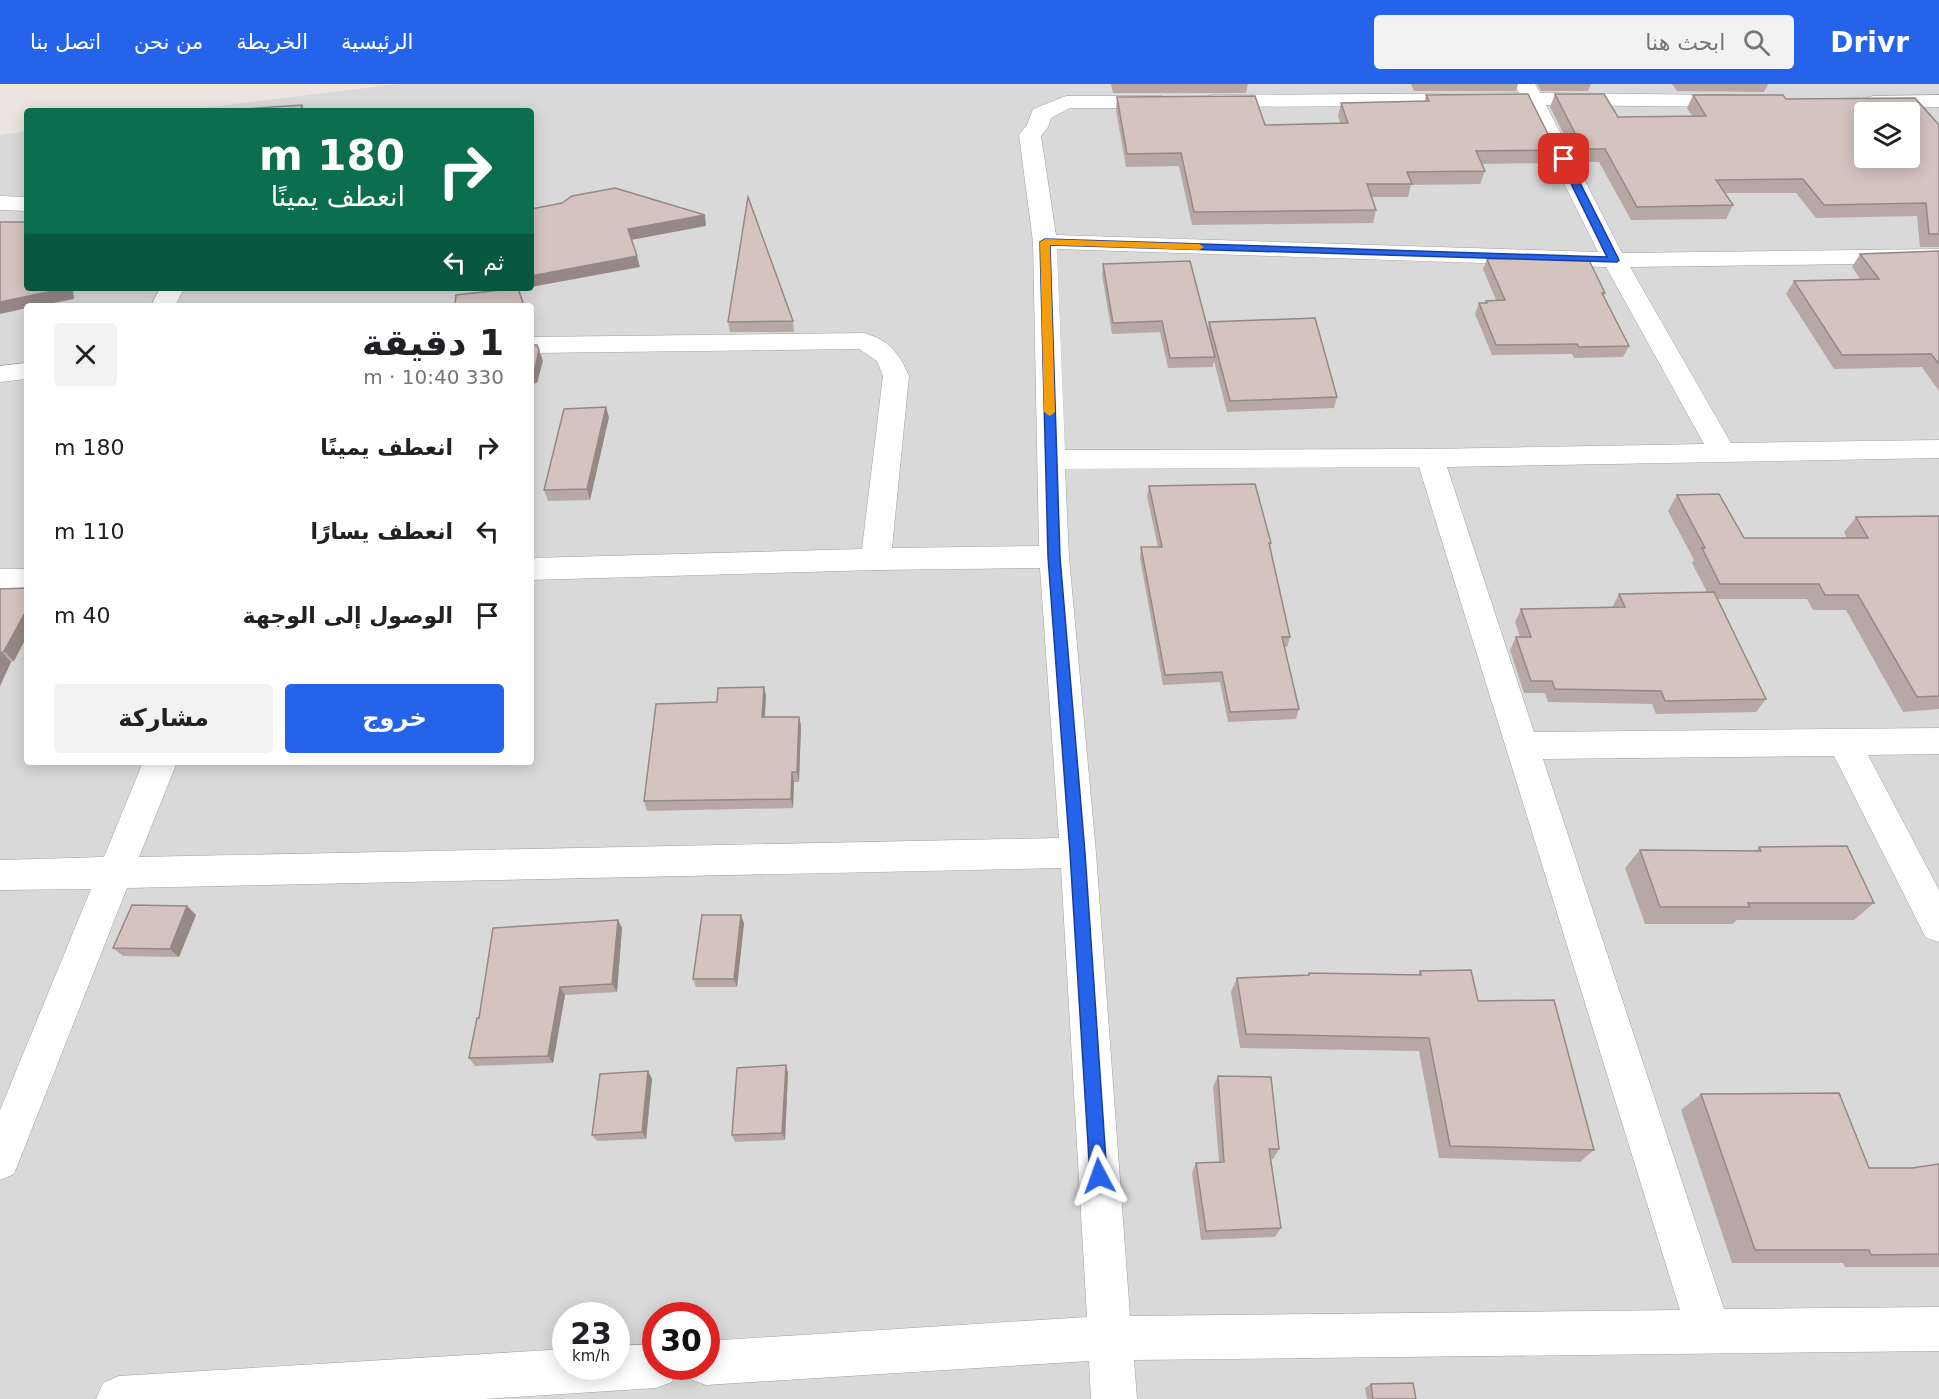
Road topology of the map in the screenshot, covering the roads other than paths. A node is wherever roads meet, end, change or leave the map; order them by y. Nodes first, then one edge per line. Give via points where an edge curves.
1 (1529, 91) edge
2 (1854, 93) edge
3 (1756, 101) edge
4 (1939, 101) edge
5 (0, 203) edge
6 (24, 204) edge
7 (1045, 242) junction
8 (1939, 256) edge
9 (1614, 260) junction
10 (534, 345) edge
11 (24, 370) edge
12 (0, 374) edge
13 (1939, 449) edge
14 (1723, 453) junction
15 (1430, 458) junction
16 (1051, 460) junction
17 (1054, 557) junction
18 (876, 559) junction
19 (534, 569) edge
20 (0, 580) edge
21 (24, 580) edge
22 (1939, 741) edge
23 (1844, 742) junction
24 (1522, 746) junction
25 (159, 765) edge
26 (1078, 853) junction
27 (115, 873) junction
28 (0, 875) edge
29 (1939, 927) edge
30 (0, 1160) edge
31 (1939, 1329) edge
32 (1709, 1332) junction
33 (1109, 1338) junction
34 (720, 1362) edge
35 (642, 1367) edge
36 (119, 1399) edge
37 (1114, 1399) edge

1 - 3 street
1 - 7 street via 1066,102 1041,114 1030,135
1 - 9 street
2 - 4 street via 1873,102
5 - 6 street
7 - 9 street
7 - 16 street
8 - 9 street
9 - 14 street
10 - 18 street via 864,340 888,357 896,376
11 - 12 street
13 - 14 street
14 - 15 street
15 - 16 street
15 - 24 street
16 - 17 street
17 - 18 street
17 - 26 street
18 - 19 street
20 - 21 street
22 - 23 street
23 - 24 street
23 - 29 street
24 - 32 street
25 - 27 street
26 - 27 street
26 - 33 street
27 - 28 street
27 - 30 street
31 - 32 street
32 - 33 street
33 - 34 street
33 - 37 street
35 - 36 street

